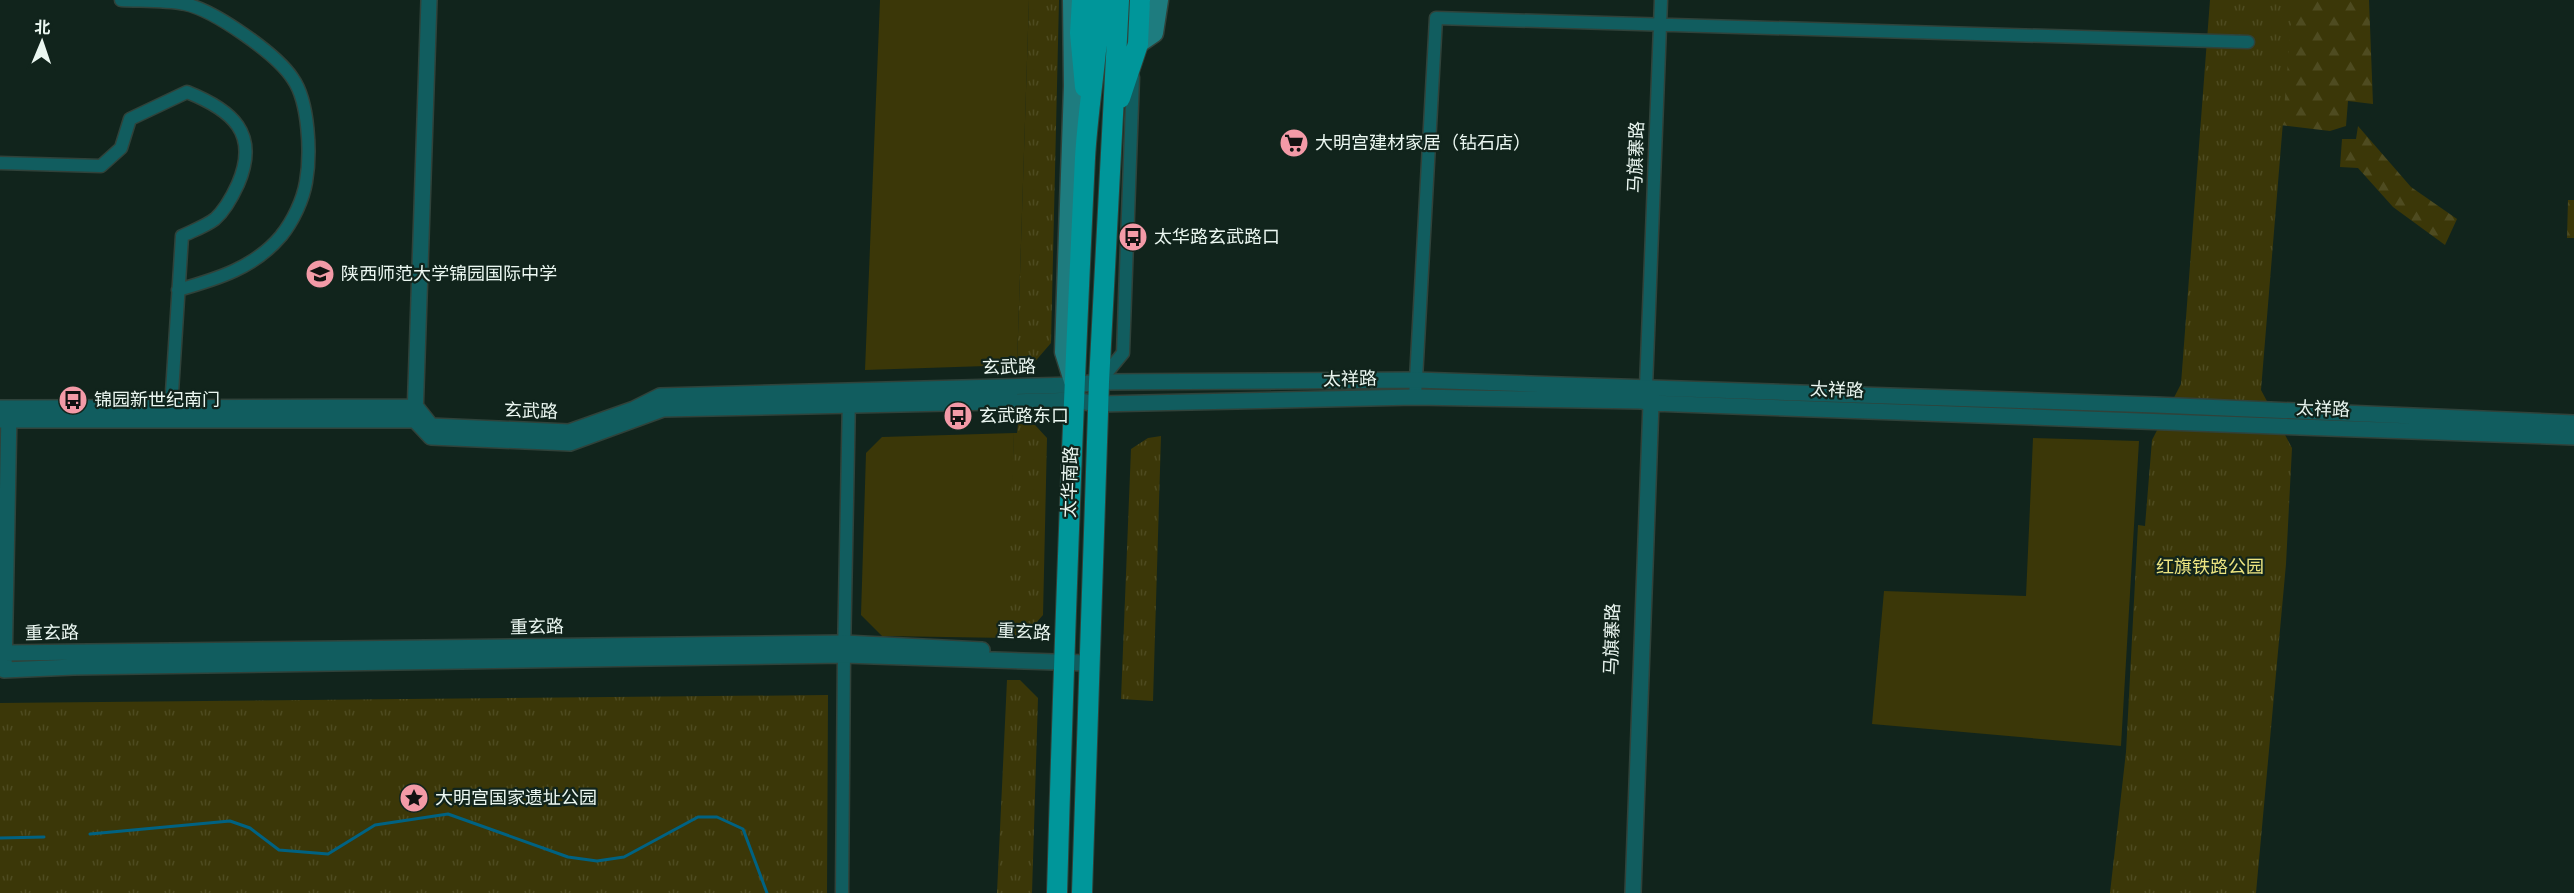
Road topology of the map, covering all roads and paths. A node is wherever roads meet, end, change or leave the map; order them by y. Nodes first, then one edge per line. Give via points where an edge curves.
1 (121, 0) edge
2 (429, 0) edge
3 (1072, 0) edge
4 (1082, 0) edge
5 (1100, 0) edge
6 (1119, 0) edge
7 (1140, 0) edge
8 (1159, 0) edge
9 (1661, 0) edge
10 (1660, 26) junction
11 (2248, 42) dead end
12 (1136, 51) junction
13 (1087, 120) junction
14 (1112, 120) junction
15 (0, 163) edge
16 (178, 290) junction
17 (1416, 380) junction
18 (1099, 382) junction
19 (849, 390) junction
20 (1074, 393) junction
21 (1415, 397) junction
22 (1646, 397) junction
23 (1098, 404) junction
24 (849, 406) junction
25 (171, 408) junction
26 (5, 414) edge
27 (415, 414) junction
28 (2574, 423) edge
29 (2574, 437) edge
30 (844, 649) junction
31 (4, 653) junction
32 (1063, 658) junction
33 (1088, 658) junction
34 (2, 670) edge
35 (842, 893) edge
36 (1057, 893) edge
37 (1082, 893) edge
38 (1622, 893) edge
39 (1633, 893) edge

1 - 16 street via 186,4 214,16 265,50 294,79 306,110 306,181 298,208 282,235 255,261 224,277
2 - 27 street
3 - 20 main road via 1064,352
4 - 13 main road via 1080,33
5 - 13 main road, 太华南路 via 1099,44
6 - 14 main road, 太华南路
7 - 12 main road
8 - 12 main road via 1154,33
9 - 10 street, 马旗寨路
10 - 11 street
10 - 17 street via 1436,18
10 - 22 street, 马旗寨路
12 - 14 main road
12 - 18 street via 1123,353
13 - 20 main road, 太华南路
14 - 18 main road, 太华南路
15 - 16 street via 101,166 121,148 130,119 187,92 213,102 237,124 247,148 243,173 215,219 182,236
16 - 25 street
17 - 18 street, 太祥路
17 - 21 street
17 - 22 street, 太祥路
18 - 20 street, 玄武路
18 - 23 main road, 太华南路
19 - 20 street, 玄武路
19 - 24 street
19 - 27 street, 玄武路 via 660,396 569,432 431,426
20 - 23 street, 玄武路
20 - 24 street, 玄武路
20 - 32 main road, 太华南路
21 - 22 street, 太祥路
21 - 23 street, 太祥路
22 - 28 street, 太祥路
22 - 29 street, 太祥路
22 - 38 street, 马旗寨路
22 - 39 street, 马旗寨路
23 - 33 main road, 太华南路
24 - 27 street, 玄武路 via 663,409 570,443 432,437
24 - 30 street
25 - 26 street
25 - 27 street
26 - 27 street
26 - 31 street
30 - 31 street, 重玄路
30 - 32 street, 重玄路
30 - 34 street, 重玄路
30 - 35 street
31 - 34 street, 重玄路
32 - 33 street, 重玄路
32 - 36 main road, 太华南路
33 - 37 main road, 太华南路

